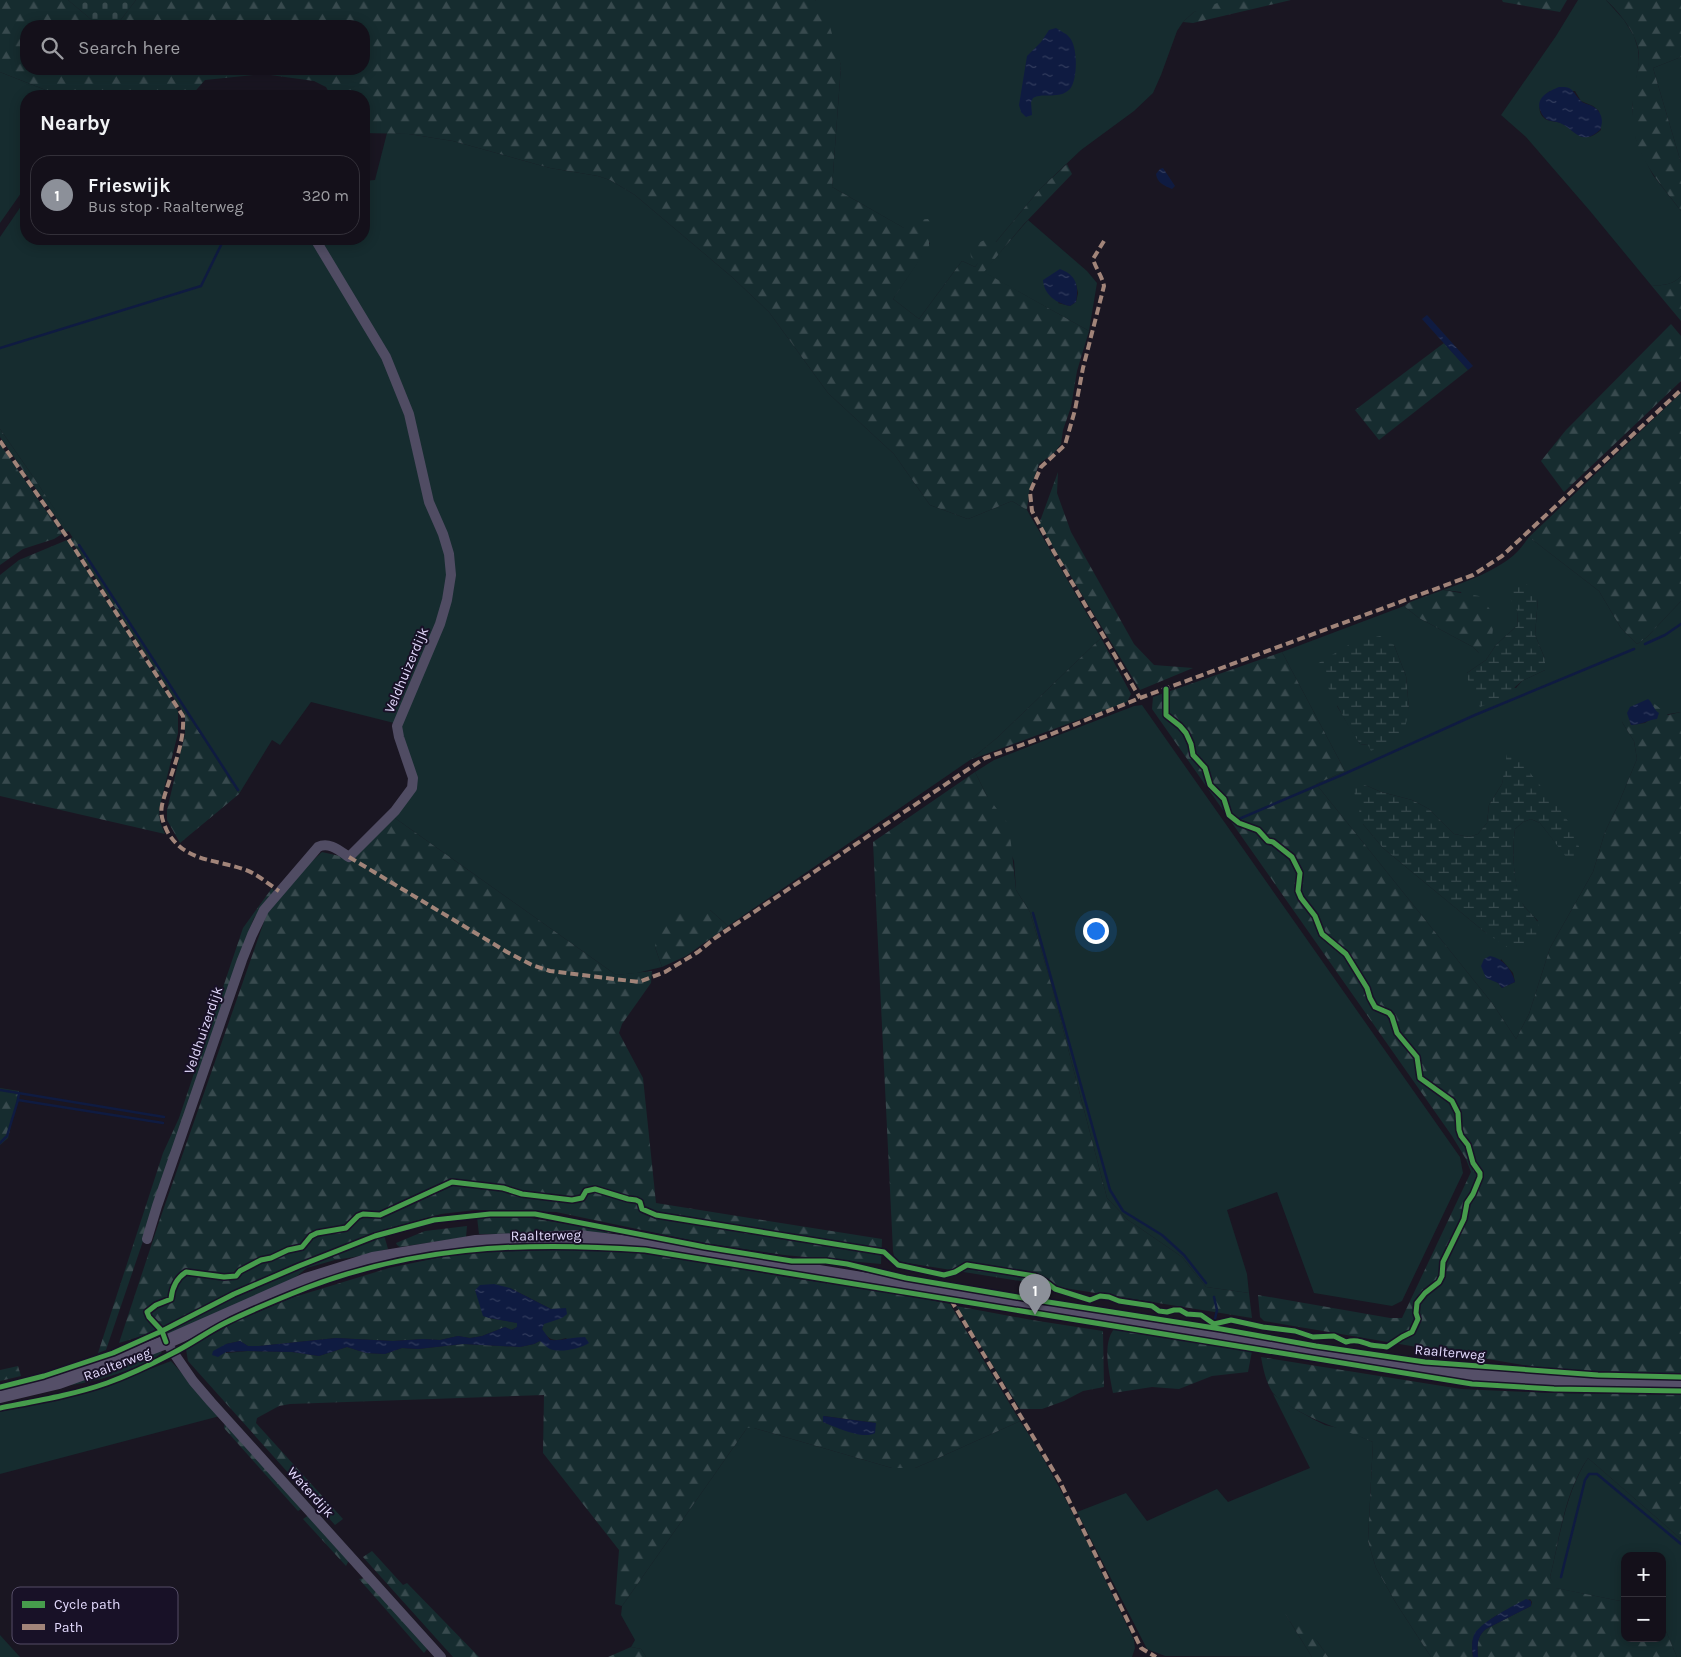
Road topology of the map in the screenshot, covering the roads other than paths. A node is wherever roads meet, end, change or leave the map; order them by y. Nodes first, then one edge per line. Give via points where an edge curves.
1 (320, 245) edge
2 (147, 1240) dead end
3 (166, 1342) junction
4 (1681, 1384) edge
5 (0, 1396) edge
6 (441, 1657) edge

1 - 2 street, Veldhuizerdijk via 386,357 409,414 429,502 449,554 448,600 397,726 413,778 412,788 395,811 350,857 334,847 323,844 318,847 264,910 239,969
3 - 4 main road, Raalterweg via 306,1280 373,1259 476,1242 578,1237 733,1258 1422,1370 1506,1378
3 - 5 main road, Raalterweg via 59,1382
3 - 6 street, Waterdijk via 211,1402

